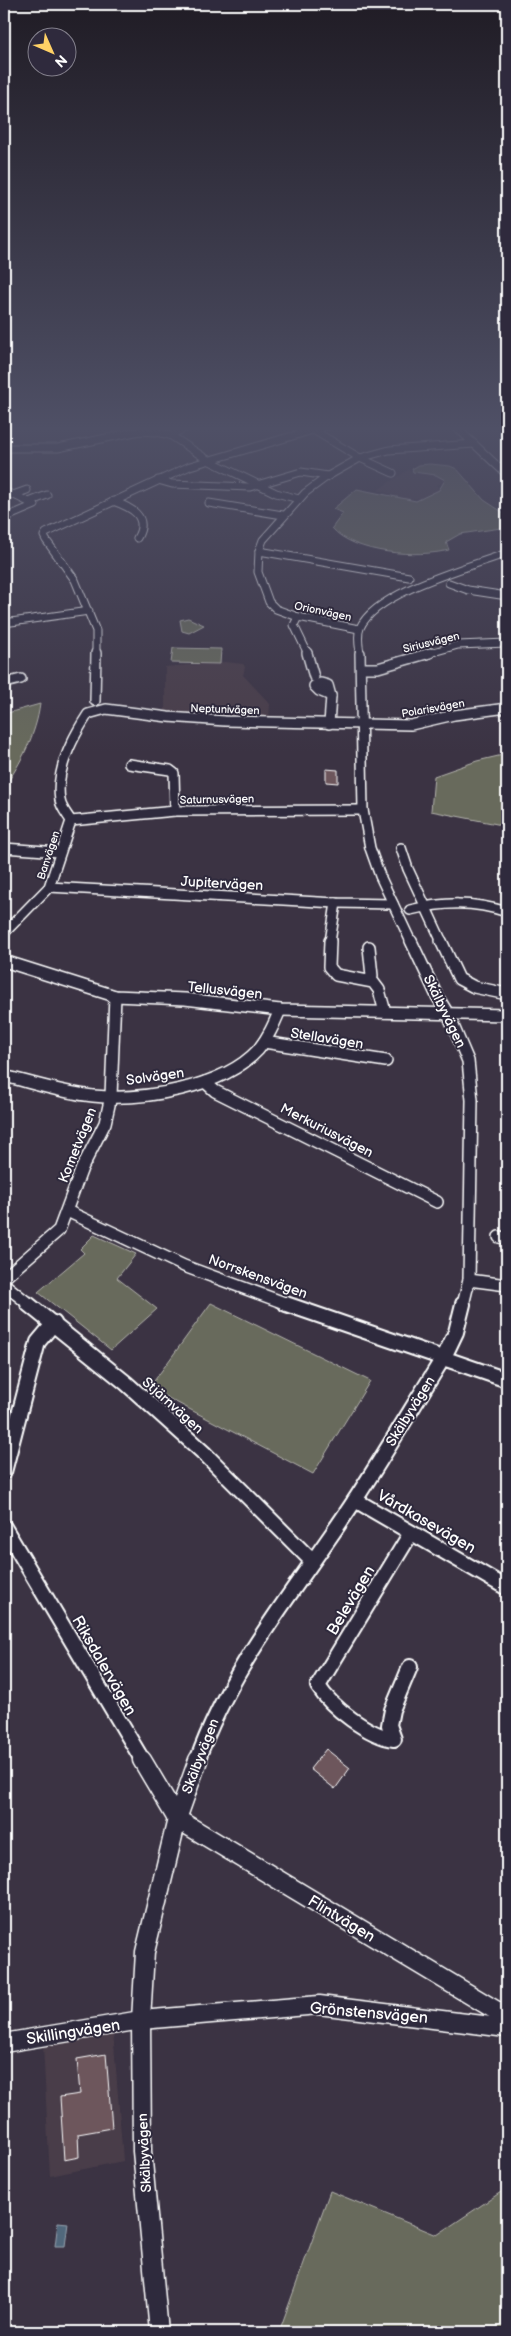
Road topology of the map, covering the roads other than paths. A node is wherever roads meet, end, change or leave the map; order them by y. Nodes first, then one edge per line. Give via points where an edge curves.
1 (47, 534) edge
2 (140, 534) edge
3 (269, 534) edge
4 (138, 538) dead end
5 (259, 552) junction
6 (507, 553) edge
7 (408, 577) dead end
8 (448, 583) dead end
9 (507, 596) edge
10 (88, 611) junction
11 (298, 617) junction
12 (4, 623) edge
13 (359, 629) junction
14 (507, 644) edge
15 (361, 668) junction
16 (314, 676) dead end
17 (21, 679) dead end
18 (4, 681) edge
19 (331, 696) dead end
20 (95, 701) dead end
21 (507, 708) edge
22 (88, 714) joint
23 (329, 724) junction
24 (363, 725) junction
25 (129, 764) dead end
26 (363, 810) junction
27 (175, 811) junction
28 (71, 821) junction
29 (4, 848) edge
30 (401, 848) dead end
31 (59, 852) junction
32 (49, 887) junction
33 (336, 903) junction
34 (394, 904) junction
35 (425, 906) junction
36 (410, 910) dead end
37 (507, 912) edge
38 (4, 933) edge
39 (369, 947) dead end
40 (4, 961) edge
41 (370, 980) junction
42 (507, 994) edge
43 (115, 996) junction
44 (280, 1010) junction
45 (385, 1012) junction
46 (448, 1014) junction
47 (507, 1015) edge
48 (264, 1042) junction
49 (386, 1061) dead end
50 (4, 1076) edge
51 (205, 1082) junction
52 (111, 1096) junction
53 (437, 1202) dead end
54 (67, 1212) junction
55 (4, 1278) edge
56 (469, 1280) junction
57 (4, 1284) edge
58 (507, 1285) edge
59 (54, 1323) junction
60 (445, 1355) junction
61 (507, 1380) edge
62 (4, 1472) edge
63 (354, 1500) junction
64 (4, 1527) edge
65 (411, 1533) junction
66 (311, 1560) junction
67 (507, 1588) edge
68 (410, 1667) dead end
69 (177, 1819) junction
70 (507, 2017) edge
71 (141, 2020) junction
72 (507, 2028) edge
73 (4, 2043) edge
74 (159, 2332) edge

1 - 10 street via 44,536 75,580
2 - 4 street
3 - 5 street
5 - 7 street
5 - 11 street, Orionvägen via 258,572 269,602 276,609
6 - 13 street via 394,595 371,611
8 - 9 street via 468,590
10 - 12 street
10 - 20 street via 97,643
11 - 13 street, Orionvägen
11 - 16 street via 294,625
13 - 15 street, Skälbyvägen
14 - 15 street, Siriusvägen via 458,645 378,668
15 - 24 street, Skälbyvägen
17 - 18 street
19 - 23 street
21 - 24 street, Polarisvägen via 411,725
22 - 23 street, Neptunivägen via 106,709 168,717
22 - 28 street, Banvägen via 72,744 60,781 60,801
23 - 24 street, Neptunivägen
24 - 26 street, Skälbyvägen
25 - 27 street via 170,770 174,774
26 - 27 street, Saturnusvägen
26 - 34 street, Skälbyvägen via 370,848
27 - 28 street, Saturnusvägen
28 - 31 street, Banvägen
29 - 31 street
30 - 35 street
31 - 32 street, Banvägen
32 - 33 street, Jupitervägen
32 - 38 street, Banvägen
33 - 34 street, Jupitervägen
33 - 41 street via 329,967 336,975
34 - 46 street, Skälbyvägen
35 - 36 street
35 - 37 street via 472,902
35 - 42 street via 459,979 474,988
39 - 41 street
40 - 43 street, Tellusvägen
41 - 45 street via 377,986
43 - 44 street, Tellusvägen via 185,999
43 - 52 street, Kometvägen
44 - 45 street, Tellusvägen
44 - 48 street, Solvägen
45 - 46 street, Tellusvägen
46 - 47 street, Tellusvägen
46 - 56 street, Skälbyvägen via 468,1061 472,1100
48 - 49 street, Stellavägen
48 - 51 street, Solvägen via 252,1055
50 - 52 street, Solvägen via 94,1096
51 - 52 street, Solvägen via 150,1094
51 - 53 street, Merkuriusvägen via 215,1091
52 - 54 street, Kometvägen via 105,1123 82,1168
54 - 55 street, Kometvägen via 60,1230
54 - 60 street, Norrskensvägen via 193,1269
56 - 58 street
56 - 60 street, Skälbyvägen via 456,1332
57 - 59 street, Stjärnvägen
59 - 62 street via 38,1342
59 - 66 street, Stjärnvägen via 204,1454
60 - 61 street, Norrskensvägen
60 - 63 street, Skälbyvägen
63 - 65 street, Vårdkasevägen
63 - 66 street, Skälbyvägen
64 - 69 street, Riksdalervägen
65 - 67 street, Vårdkasevägen
65 - 68 street, Belevägen via 318,1686 324,1698 338,1709 385,1738 394,1739 389,1725 392,1710
66 - 69 street, Skälbyvägen via 256,1641 216,1714
69 - 70 street, Flintvägen
69 - 71 street, Skälbyvägen via 145,1952
71 - 72 street, Grönstensvägen via 319,2005
71 - 73 street, Skillingvägen
71 - 74 street, Skälbyvägen via 142,2151

